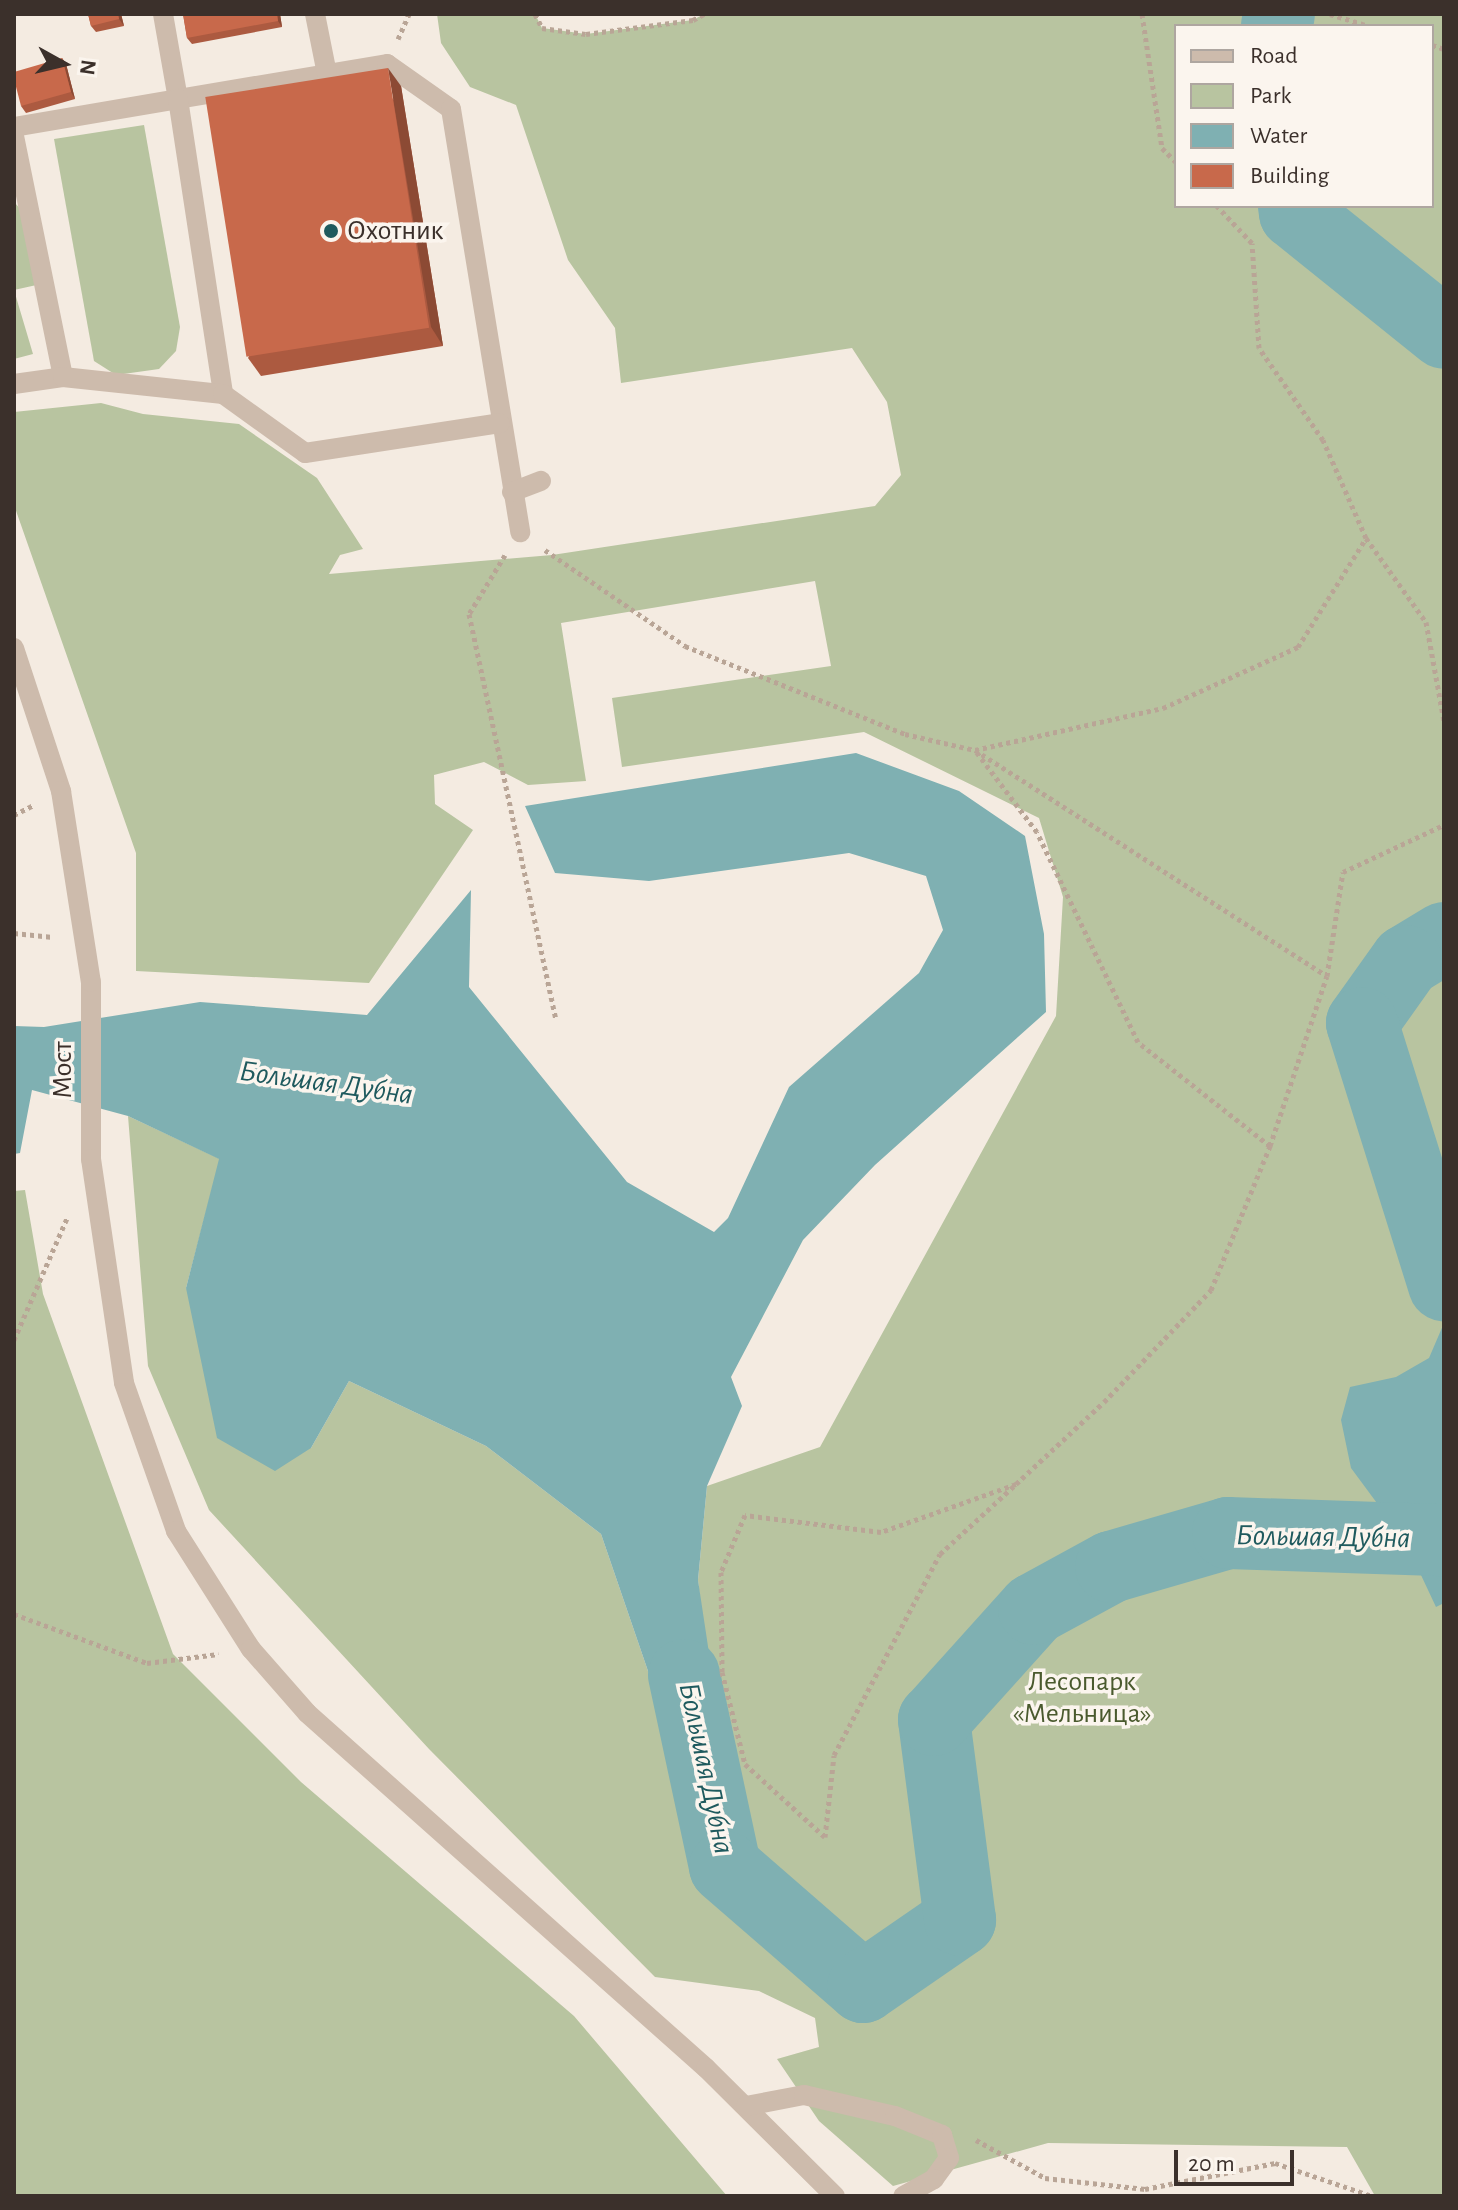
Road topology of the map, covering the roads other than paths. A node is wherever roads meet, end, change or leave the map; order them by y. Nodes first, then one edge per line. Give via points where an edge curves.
1 (163, 14) edge
2 (315, 14) edge
3 (327, 74) junction
4 (178, 99) junction
5 (14, 127) edge
6 (14, 136) edge
7 (63, 377) junction
8 (14, 384) edge
9 (223, 394) junction
10 (500, 423) junction
11 (541, 481) dead end
12 (512, 492) junction
13 (520, 532) road end
14 (14, 648) edge
15 (746, 2106) junction
16 (835, 2196) edge
17 (903, 2196) edge

1 - 4 street
2 - 3 street
3 - 4 street
3 - 10 street via 387,64 451,109
4 - 5 street
4 - 9 street
6 - 7 street
7 - 8 street
7 - 9 street
9 - 10 street via 305,453
10 - 12 street
11 - 12 street
12 - 13 street
14 - 15 street, Мост via 61,791 85,941 91,982 91,1159 124,1383 176,1531 251,1649 307,1713
15 - 16 street, Мост
15 - 17 street via 804,2095 895,2116 942,2135 949,2158 934,2179

